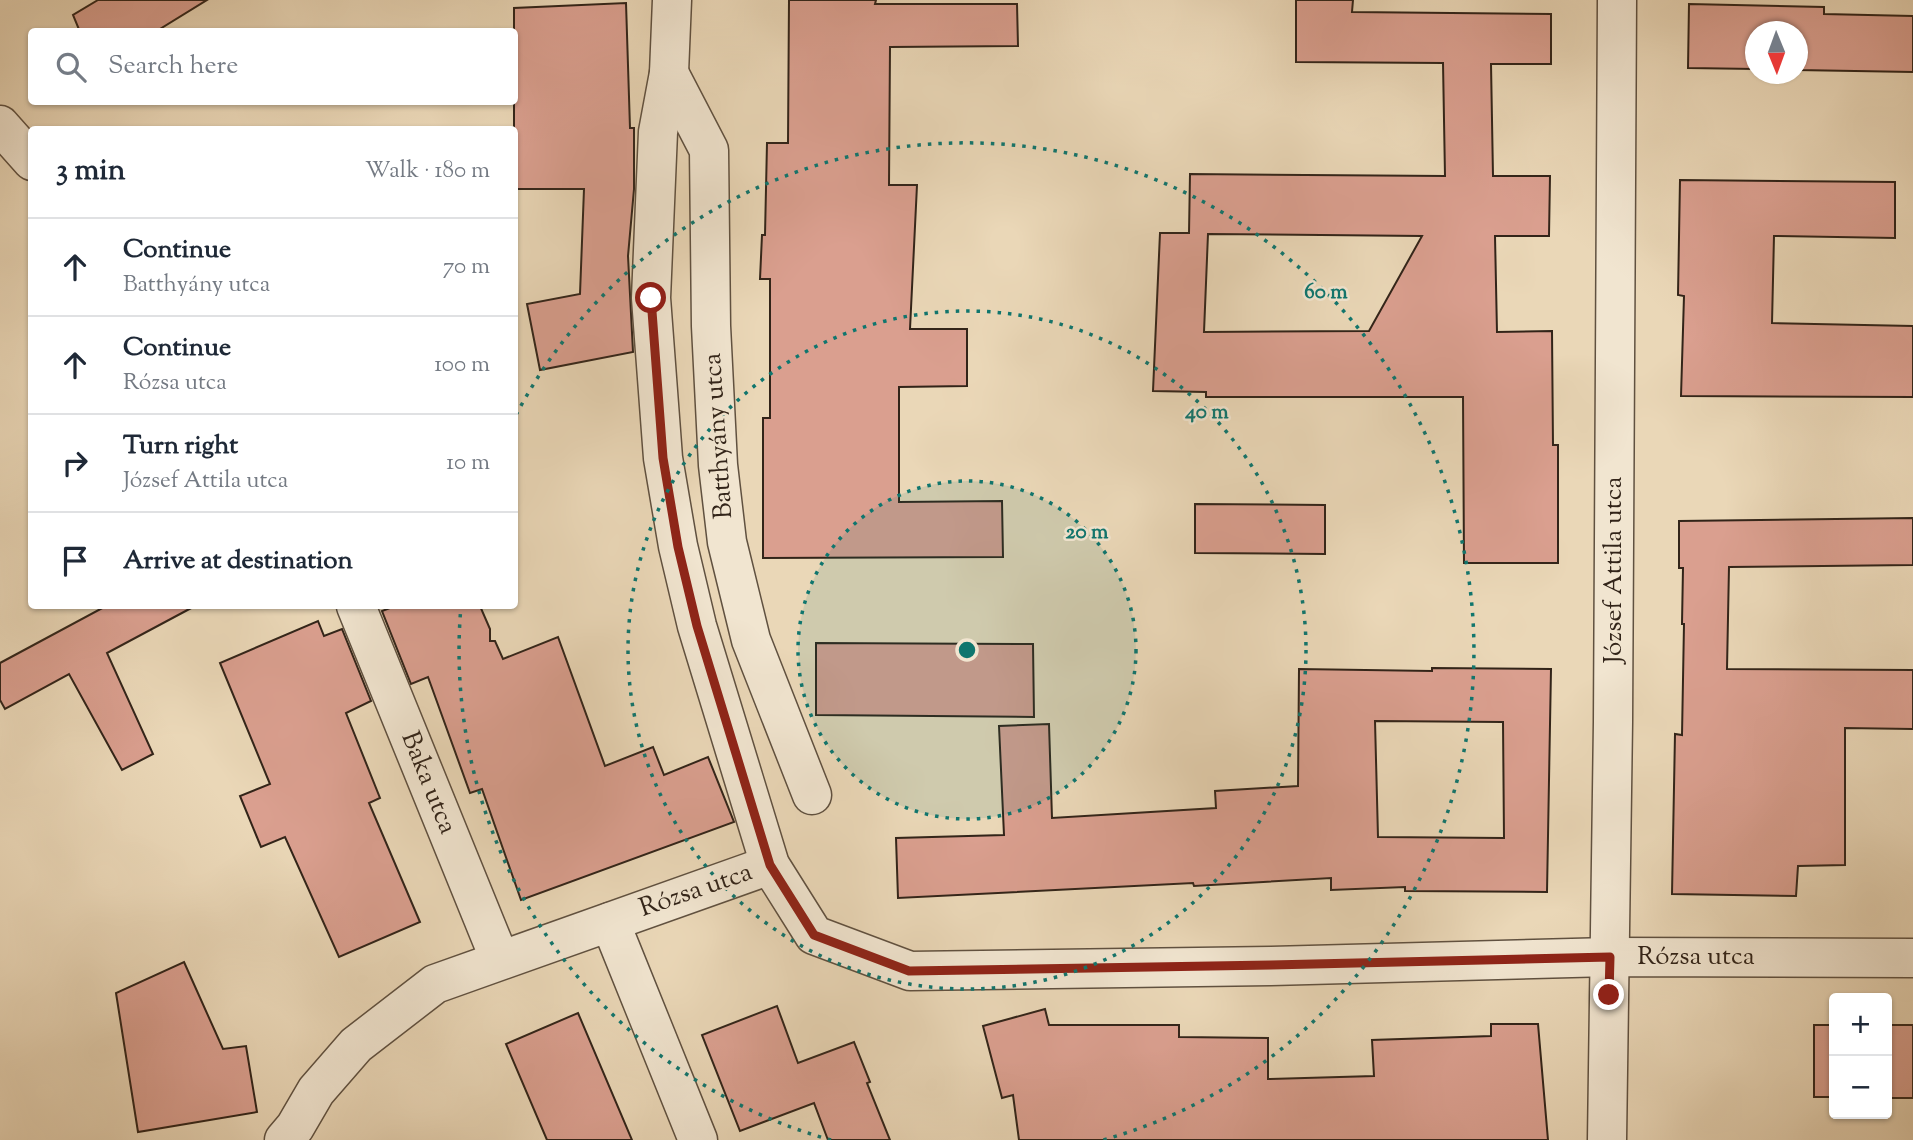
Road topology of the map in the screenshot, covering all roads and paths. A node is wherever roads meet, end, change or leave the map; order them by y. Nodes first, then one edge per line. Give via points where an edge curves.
1 (672, 0) edge
2 (1617, 0) edge
3 (669, 73) junction
4 (0, 125) edge
5 (28, 156) edge
6 (357, 609) edge
7 (812, 795) dead end
8 (770, 865) junction
9 (610, 922) junction
10 (1610, 957) junction
11 (1913, 958) edge
12 (500, 960) junction
13 (284, 1140) edge
14 (698, 1140) edge
15 (1607, 1140) edge

1 - 3 street, Batthyány utca
2 - 10 street, József Attila utca
3 - 7 street, Batthyány utca via 709,150 711,326 727,542 751,640
3 - 8 street, Batthyány utca via 658,131 651,298 663,458 697,626
4 - 5 street
6 - 12 street, Baka utca
8 - 9 street, Rózsa utca
8 - 10 street, Rózsa utca via 814,935 909,971
9 - 12 street, Rózsa utca
9 - 14 street, Rózsa utca
10 - 11 street, Rózsa utca
10 - 15 street, József Attila utca
12 - 13 street, Rózsa utca via 435,984 356,1045 316,1091

